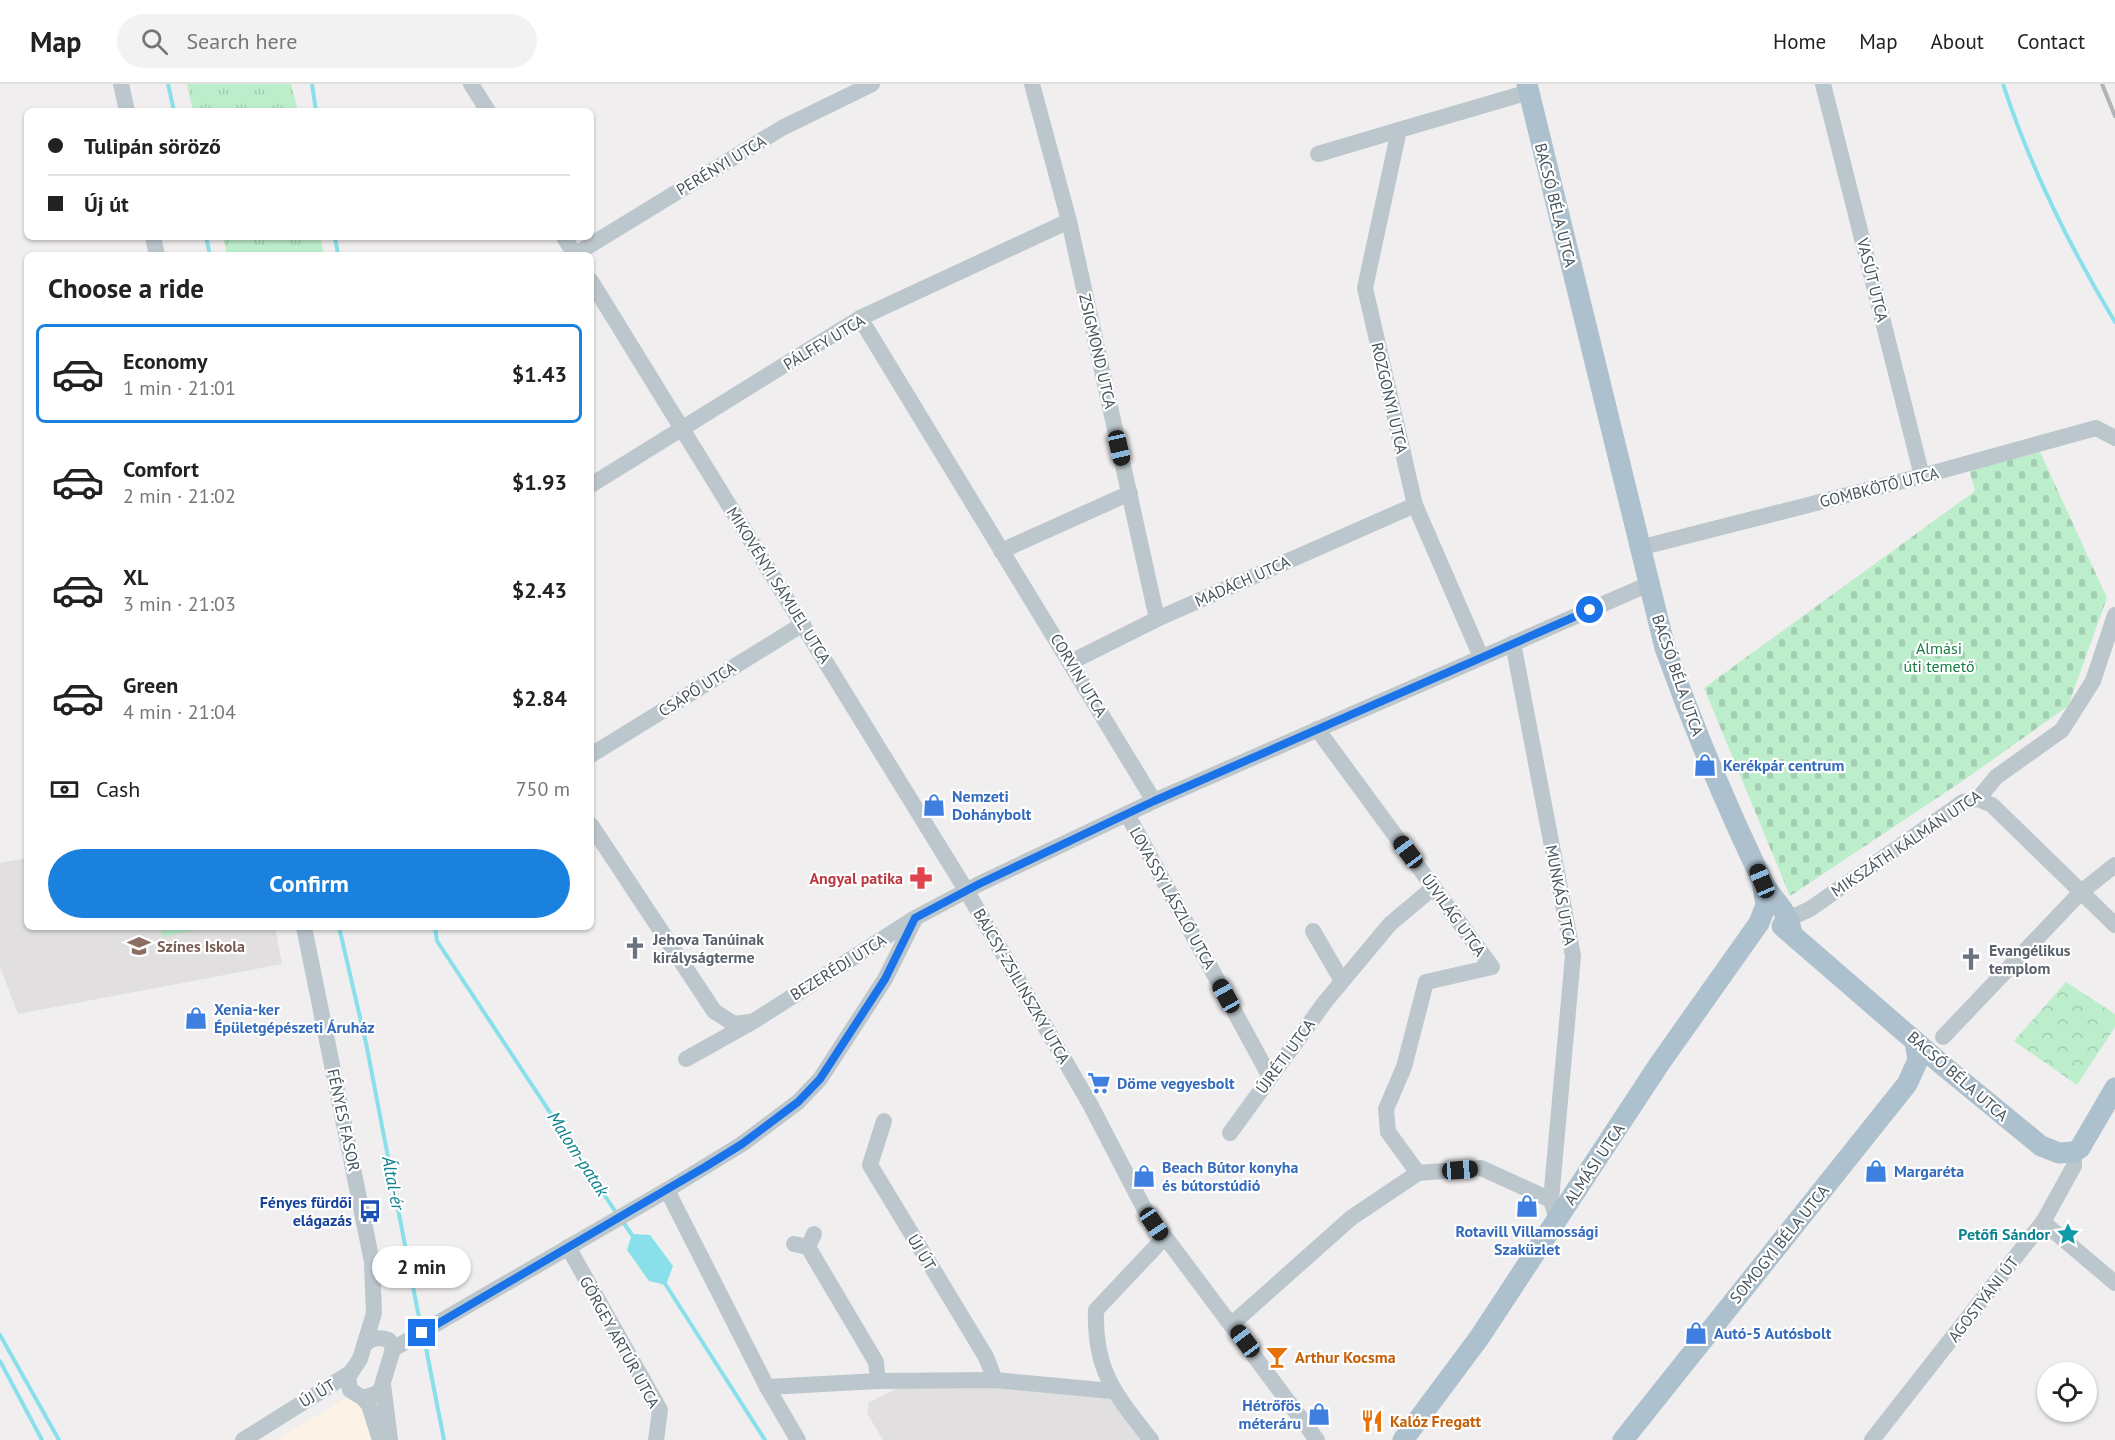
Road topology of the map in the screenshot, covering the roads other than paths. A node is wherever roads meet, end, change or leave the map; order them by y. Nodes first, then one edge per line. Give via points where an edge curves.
1 (121, 84) edge
2 (872, 84) edge
3 (1032, 84) edge
4 (1823, 84) edge
5 (478, 86) edge
6 (1528, 88) edge
7 (126, 108) edge
8 (487, 108) edge
9 (1399, 130) junction
10 (1318, 154) dead end
11 (1069, 221) junction
12 (579, 252) edge
13 (594, 286) edge
14 (860, 318) junction
15 (684, 429) junction
16 (2115, 438) edge
17 (1922, 476) junction
18 (594, 483) edge
19 (1130, 493) junction
20 (1415, 505) junction
21 (1640, 548) junction
22 (1001, 551) junction
23 (1649, 584) junction
24 (2115, 615) edge
25 (1156, 619) junction
26 (803, 624) junction
27 (1513, 644) junction
28 (1481, 657) junction
29 (1071, 662) junction
30 (1317, 729) junction
31 (594, 753) edge
32 (1978, 799) junction
33 (1154, 801) junction
34 (1127, 814) junction
35 (594, 830) edge
36 (2115, 865) edge
37 (1762, 881) junction
38 (1434, 887) junction
39 (966, 890) junction
40 (2081, 892) junction
41 (915, 918) junction
42 (1759, 923) junction
43 (1790, 924) junction
44 (2115, 925) edge
45 (305, 930) edge
46 (1313, 931) dead end
47 (1342, 981) junction
48 (754, 1021) junction
49 (1942, 1037) dead end
50 (1915, 1041) junction
51 (686, 1059) dead end
52 (1946, 1068) junction
53 (1270, 1077) junction
54 (1907, 1084) junction
55 (2115, 1088) edge
56 (884, 1121) dead end
57 (1230, 1133) dead end
58 (2074, 1152) junction
59 (1418, 1173) junction
60 (667, 1190) junction
61 (1554, 1210) junction
62 (2043, 1222) junction
63 (1164, 1238) junction
64 (805, 1242) dead end
65 (568, 1247) junction
66 (2115, 1283) edge
67 (374, 1314) junction
68 (1232, 1324) junction
69 (388, 1343) junction
70 (365, 1344) junction
71 (350, 1373) junction
72 (995, 1380) junction
73 (878, 1381) junction
74 (383, 1384) junction
75 (767, 1387) junction
76 (1112, 1390) junction
77 (360, 1397) junction
78 (285, 1415) junction
79 (243, 1440) edge
80 (380, 1440) edge
81 (390, 1440) edge
82 (656, 1440) edge
83 (798, 1440) edge
84 (1151, 1440) edge
85 (1317, 1440) edge
86 (1403, 1440) edge
87 (1623, 1440) edge
88 (1872, 1440) edge

1 - 7 street
2 - 12 street, PERÉNYI UTCA via 782,128
3 - 11 street, ZSIGMOND UTCA
4 - 17 street, VASÚT UTCA
5 - 8 street
6 - 9 street
6 - 21 main road, BACSÓ BÉLA UTCA
9 - 10 street
9 - 20 street, ROZGONYI UTCA via 1365,288
11 - 14 street, PÁLFFY UTCA
11 - 19 street, ZSIGMOND UTCA
13 - 15 street, MIKOVÉNYI SÁMUEL UTCA
14 - 15 street, PÁLFFY UTCA
14 - 22 street, CORVIN UTCA
15 - 18 street, PÁLFFY UTCA
15 - 26 street, MIKOVÉNYI SÁMUEL UTCA
16 - 17 street, GOMBKÖTŐ UTCA via 2096,428
17 - 21 street, GOMBKÖTŐ UTCA
19 - 22 street
19 - 25 street, ZSIGMOND UTCA
20 - 25 street, MADÁCH UTCA
20 - 28 street, ROZGONYI UTCA
21 - 23 main road, BACSÓ BÉLA UTCA
22 - 29 street, CORVIN UTCA
23 - 27 street, BEZERÉDJ UTCA
23 - 37 main road, BACSÓ BÉLA UTCA via 1684,702
24 - 32 street, MIKSZÁTH KÁLMÁN UTCA via 2093,681 2074,716 2062,730 1996,777
25 - 29 street, MADÁCH UTCA
26 - 31 street, CSAPÓ UTCA
26 - 39 street, MIKOVÉNYI SÁMUEL UTCA
27 - 28 street, BEZERÉDJ UTCA
27 - 61 street, MUNKÁS UTCA via 1573,956
28 - 30 street, BEZERÉDJ UTCA
29 - 33 street, CORVIN UTCA
30 - 33 street, BEZERÉDJ UTCA
30 - 38 street, ÚJVILÁG UTCA
32 - 40 street via 1992,805
32 - 43 street, MIKSZÁTH KÁLMÁN UTCA via 1964,802 1797,915
33 - 34 street, BEZERÉDJ UTCA
34 - 39 street, BEZERÉDJ UTCA
34 - 53 street, LOVASSY LÁSZLÓ UTCA
35 - 48 street via 714,1011 734,1024
36 - 40 street
37 - 42 main road, ALMÁSI UTCA via 1766,905
37 - 43 main road, BACSÓ BÉLA UTCA
38 - 47 street, ÚJRÉTI UTCA via 1390,924
38 - 59 street, ÚJVILÁG UTCA via 1492,967 1426,982 1404,1067 1386,1109 1388,1132
39 - 41 street, BEZERÉDJ UTCA
39 - 63 street, BAJCSY-ZSILINSZKY UTCA
40 - 44 street
40 - 49 street
41 - 48 street, BEZERÉDJ UTCA
41 - 60 street via 885,979 820,1079 798,1102 742,1144
42 - 43 main road
42 - 61 main road, ALMÁSI UTCA
43 - 50 main road, BACSÓ BÉLA UTCA
45 - 67 street, FÉNYES FASOR via 363,1213
46 - 47 street
47 - 53 street, ÚJRÉTI UTCA
48 - 51 street, BEZERÉDJ UTCA
50 - 52 main road, BACSÓ BÉLA UTCA
50 - 54 main road, SOMOGYI BÉLA UTCA via 1918,1060
52 - 54 main road via 1922,1072
52 - 58 main road, BACSÓ BÉLA UTCA via 2041,1146 2059,1153
53 - 57 street, ÚJRÉTI UTCA
54 - 87 main road, SOMOGYI BÉLA UTCA
55 - 58 main road, AGOSTYÁNI ÚT via 2086,1142
56 - 72 street, ÚJ ÚT via 870,1166 987,1357
58 - 62 street, AGOSTYÁNI ÚT via 2074,1166
59 - 61 street via 1481,1168
59 - 68 street via 1351,1218
60 - 65 street
60 - 75 street
61 - 86 main road, ALMÁSI UTCA via 1479,1338
62 - 66 street
62 - 88 street, AGOSTYÁNI ÚT
63 - 68 street, BAJCSY-ZSILINSZKY UTCA
63 - 76 street via 1096,1310 1095,1341
64 - 73 street via 876,1362
65 - 69 street via 408,1341
65 - 82 street, GÖRGEY ARTÚR UTCA via 660,1410
67 - 69 street, FÉNYES FASOR
67 - 70 street, FÉNYES FASOR
68 - 85 street, BAJCSY-ZSILINSZKY UTCA
69 - 70 street via 372,1339
69 - 74 street
70 - 71 street, FÉNYES FASOR
71 - 77 street via 348,1386
71 - 78 street, ÚJ ÚT via 301,1401
72 - 73 street
72 - 76 street
73 - 75 street
74 - 77 street via 376,1394
74 - 81 street
75 - 83 street
76 - 84 street
77 - 78 street, ÚJ ÚT via 337,1395
77 - 80 street via 369,1405
78 - 79 street, ÚJ ÚT

